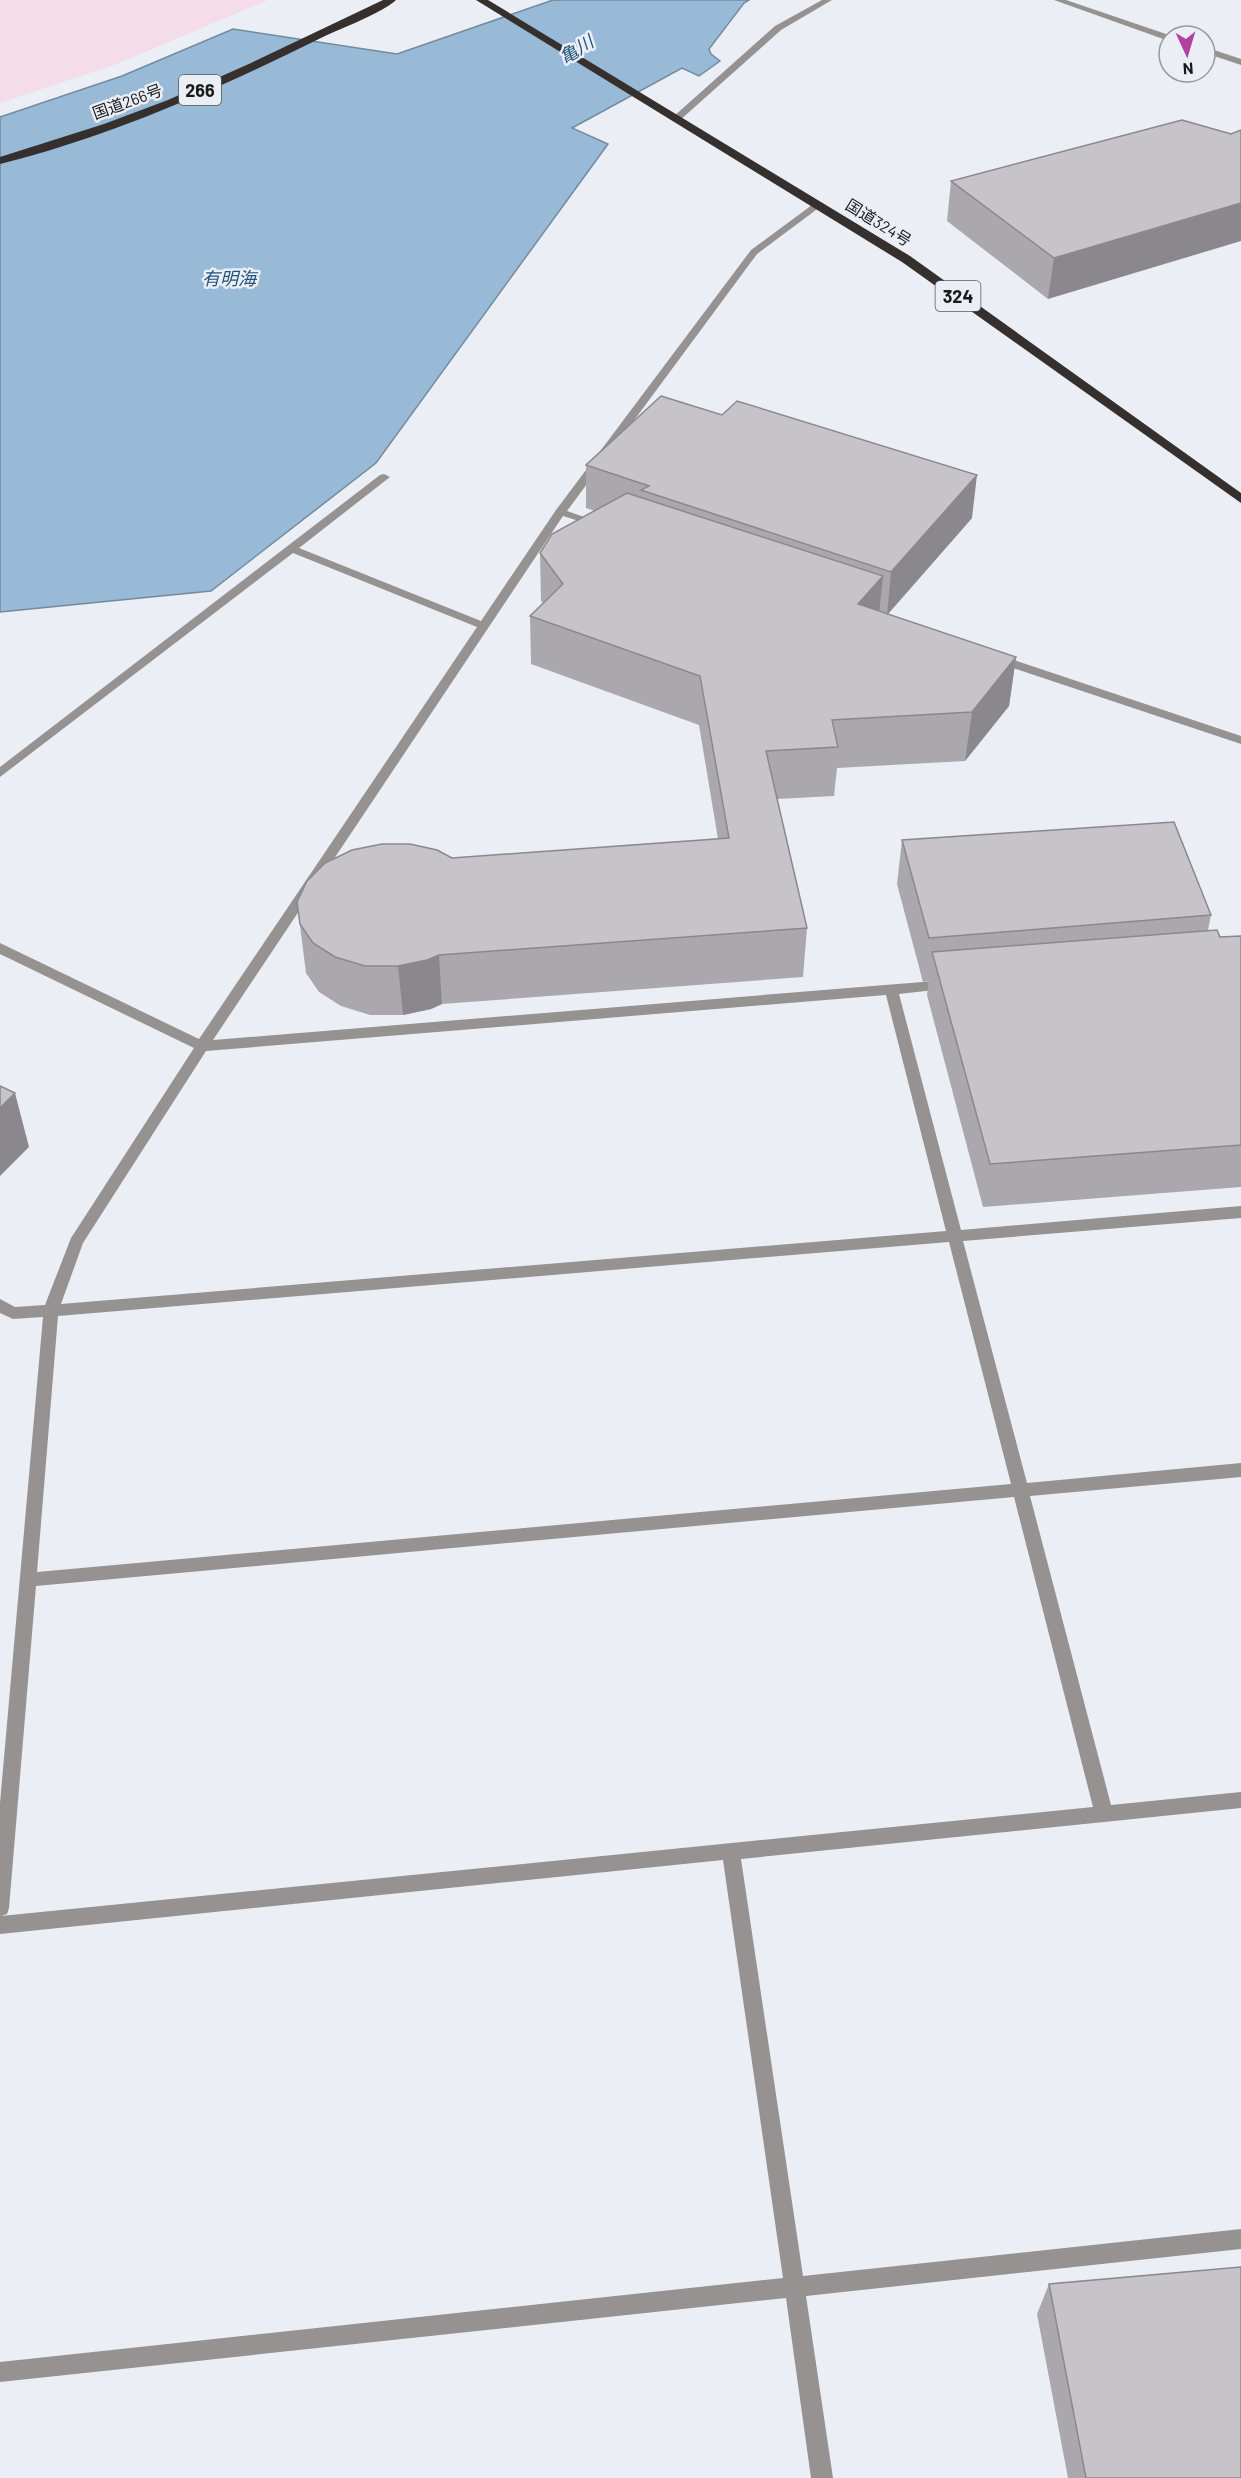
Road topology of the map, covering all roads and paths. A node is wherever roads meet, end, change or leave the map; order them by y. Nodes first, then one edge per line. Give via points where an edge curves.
1 (391, 0) edge
2 (828, 0) edge
3 (1058, 0) edge
4 (485, 2) edge
5 (1157, 34) edge
6 (1217, 54) edge
7 (1241, 62) edge
8 (676, 119) junction
9 (0, 161) edge
10 (819, 204) junction
11 (384, 477) dead end
12 (1241, 499) edge
13 (560, 512) junction
14 (606, 527) edge
15 (290, 548) junction
16 (484, 626) junction
17 (980, 652) edge
18 (1241, 740) edge
19 (0, 773) edge
20 (0, 948) edge
21 (961, 984) edge
22 (891, 989) junction
23 (202, 1046) junction
24 (1241, 1212) edge
25 (957, 1235) junction
26 (0, 1305) edge
27 (51, 1311) junction
28 (1241, 1470) edge
29 (1022, 1490) junction
30 (28, 1580) junction
31 (1241, 1800) edge
32 (1104, 1814) junction
33 (730, 1852) junction
34 (0, 1908) edge
35 (0, 1925) edge
36 (1241, 2239) edge
37 (795, 2287) junction
38 (0, 2372) edge
39 (822, 2478) edge

1 - 9 highway, 国道266号 / 266 via 265,62 172,102
2 - 8 street via 778,28
3 - 5 street
4 - 8 highway, 国道324号 / 324
6 - 7 street
8 - 10 highway, 国道324号 / 324
10 - 12 highway, 国道324号 / 324 via 906,259
10 - 13 street via 754,252
11 - 15 street
13 - 14 street
13 - 16 street
15 - 16 street
15 - 19 street
16 - 23 street
17 - 18 street
20 - 23 street
21 - 22 street
22 - 23 street
22 - 25 street
23 - 27 street via 76,1242
24 - 25 street
25 - 27 street
25 - 29 street
26 - 27 street via 14,1313
27 - 30 street
28 - 29 street
29 - 30 street
29 - 32 street
30 - 34 street
31 - 32 street
32 - 33 street
33 - 35 street
33 - 37 street
36 - 37 street
37 - 38 street
37 - 39 street

